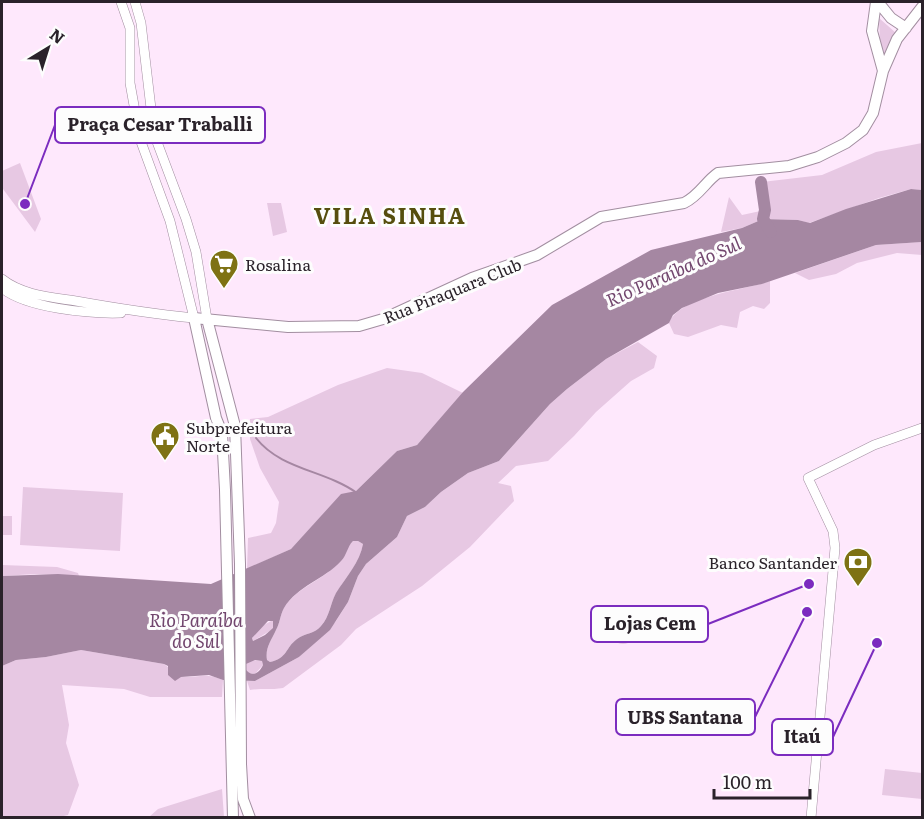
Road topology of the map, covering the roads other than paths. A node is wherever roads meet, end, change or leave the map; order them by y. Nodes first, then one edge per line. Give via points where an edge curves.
1 (121, 2) edge
2 (135, 2) edge
3 (877, 2) edge
4 (922, 7) edge
5 (906, 28) junction
6 (130, 60) junction
7 (144, 60) junction
8 (883, 72) junction
9 (147, 82) junction
10 (130, 83) junction
11 (2, 279) edge
12 (2, 288) edge
13 (140, 312) junction
14 (194, 318) junction
15 (207, 319) junction
16 (922, 428) edge
17 (236, 764) junction
18 (233, 818) edge
19 (250, 818) edge
20 (811, 818) edge

1 - 6 street via 130,28
2 - 7 street
3 - 5 main road
3 - 8 main road via 873,31
4 - 5 main road
5 - 8 main road
6 - 7 street
6 - 10 street
7 - 9 street
8 - 15 main road, Rua Piraquara Club via 873,113 863,130 818,157 789,166 718,173 696,197 684,203 602,216 537,255 472,278 383,319 359,326 288,327
9 - 10 street via 139,78
9 - 15 street via 154,134 196,252
10 - 14 street via 140,139 170,221
11 - 13 street via 31,294
12 - 13 street via 28,302 101,314
13 - 14 street
14 - 15 main road, Rua Piraquara Club
14 - 17 main road via 222,433 231,750
15 - 17 main road via 235,426 240,564
16 - 20 street via 874,445 808,478 833,531 835,548
17 - 18 main road
17 - 19 main road

